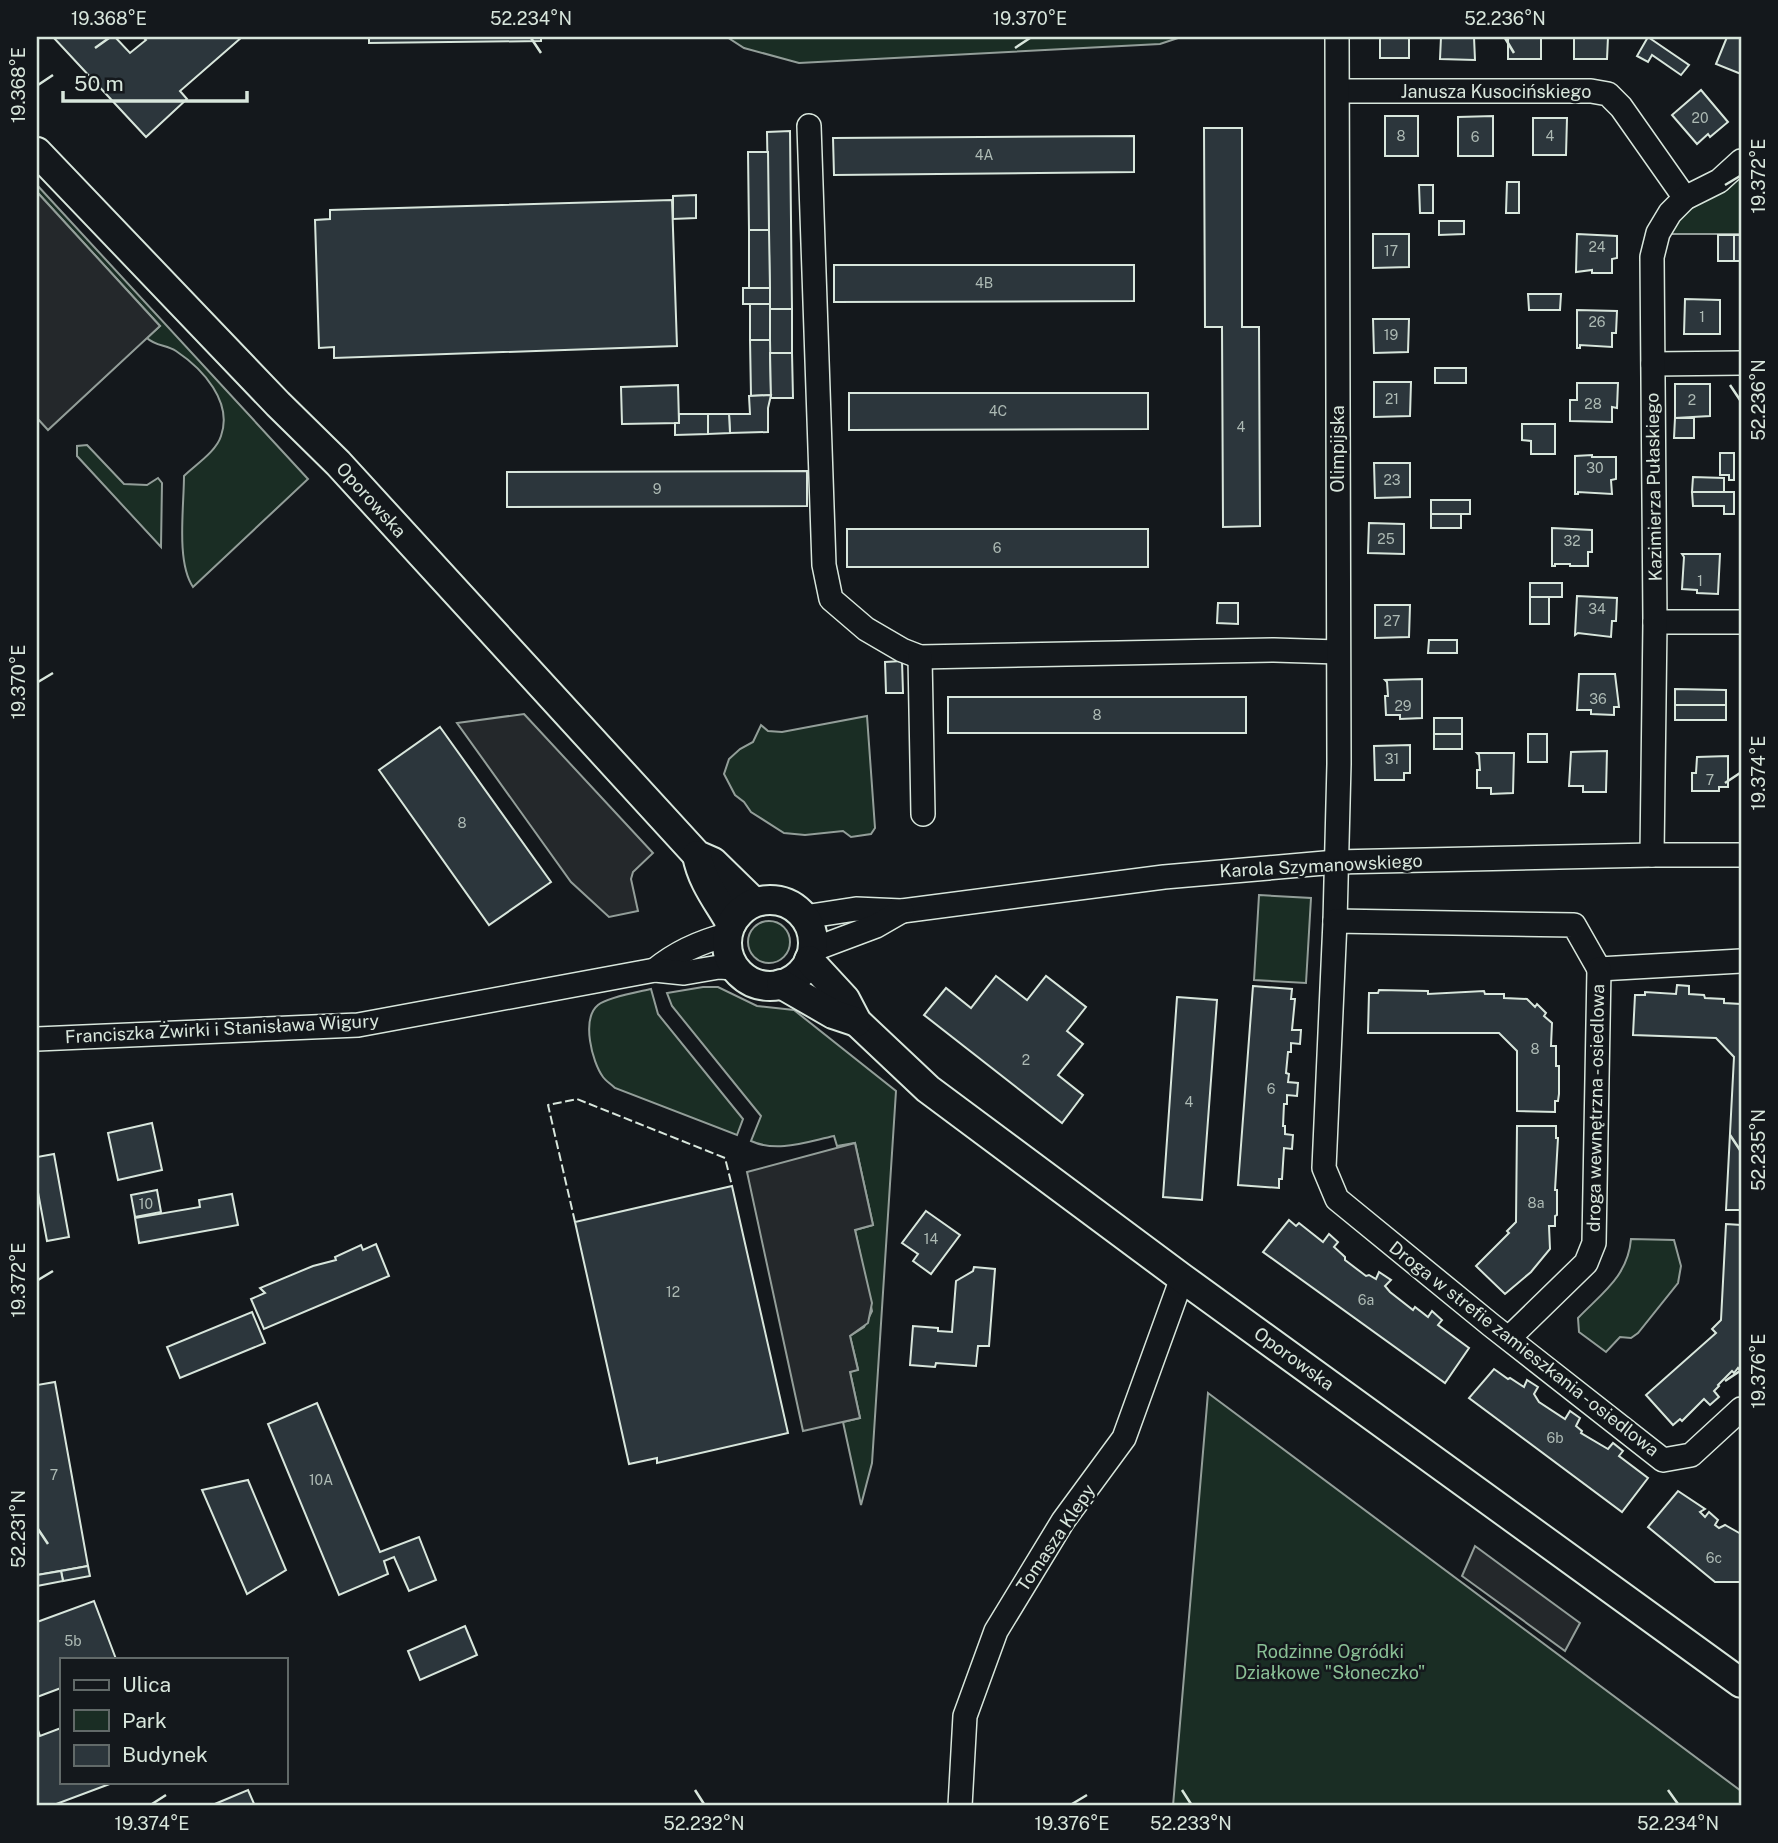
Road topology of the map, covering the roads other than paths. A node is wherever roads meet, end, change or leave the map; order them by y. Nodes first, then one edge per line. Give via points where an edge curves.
1 (1337, 37) edge
2 (1338, 91) junction
3 (809, 126) dead end
4 (37, 152) edge
5 (1741, 160) edge
6 (1685, 198) junction
7 (1741, 363) edge
8 (1653, 364) junction
9 (1656, 622) junction
10 (1741, 622) edge
11 (1338, 652) junction
12 (920, 657) junction
13 (923, 814) dead end
14 (698, 855) junction
15 (1652, 855) junction
16 (1741, 855) edge
17 (1336, 862) junction
18 (754, 902) junction
19 (902, 911) junction
20 (804, 917) junction
21 (1335, 921) junction
22 (729, 930) junction
23 (811, 955) junction
24 (1741, 961) edge
25 (734, 968) junction
26 (1599, 969) junction
27 (655, 970) junction
28 (781, 984) junction
29 (857, 1022) junction
30 (37, 1039) edge
31 (1324, 1168) joint
32 (1182, 1278) junction
33 (1509, 1338) junction
34 (1741, 1409) edge
35 (1741, 1684) edge
36 (960, 1806) edge

1 - 2 street, Olimpijska
2 - 6 street, Janusza Kusocińskiego via 1608,94
2 - 11 street, Olimpijska
3 - 12 street via 824,565 831,599 866,629
4 - 14 street, Oporowska via 338,463
5 - 6 street, Kazimierza Pułaskiego via 1719,181
6 - 8 street, Kazimierza Pułaskiego via 1658,233 1652,257
7 - 8 street
8 - 9 street, Kazimierza Pułaskiego
9 - 10 street
9 - 15 street, Kazimierza Pułaskiego
11 - 12 street
11 - 17 street, Olimpijska
12 - 13 street
14 - 18 street, Oporowska via 713,862
14 - 22 street, Oporowska via 700,872
15 - 16 street, Karola Szymanowskiego
15 - 17 street, Karola Szymanowskiego
17 - 19 street, Karola Szymanowskiego via 1164,877
17 - 21 street, Olimpijska
18 - 20 street via 778,900
18 - 22 street via 743,909
19 - 20 street, Karola Szymanowskiego via 856,909
19 - 23 street, Karola Szymanowskiego
20 - 23 street via 811,929
21 - 26 street via 1574,925
21 - 31 street, Olimpijska
22 - 25 street via 728,952
22 - 27 street, Franciszka Żwirki i Stanisława Wigury via 676,953
23 - 28 street via 798,975
23 - 29 street, Oporowska
24 - 26 street
25 - 27 street, Franciszka Żwirki i Stanisława Wigury via 684,973
25 - 28 street via 755,983
26 - 33 street, droga wewnętrzna - osiedlowa via 1594,1243 1587,1263
27 - 30 street, Franciszka Żwirki i Stanisława Wigury via 358,1026
28 - 29 street, Oporowska via 833,1014
29 - 32 street, Oporowska via 928,1088
31 - 33 street, Droga w strefie zamieszkania - osiedlowa via 1337,1199
32 - 35 street, Oporowska
32 - 36 street, Tomasza Klepy via 1124,1438 1063,1521 996,1631 965,1716
33 - 34 street, Droga w strefie zamieszkania - osiedlowa via 1663,1460 1691,1455

